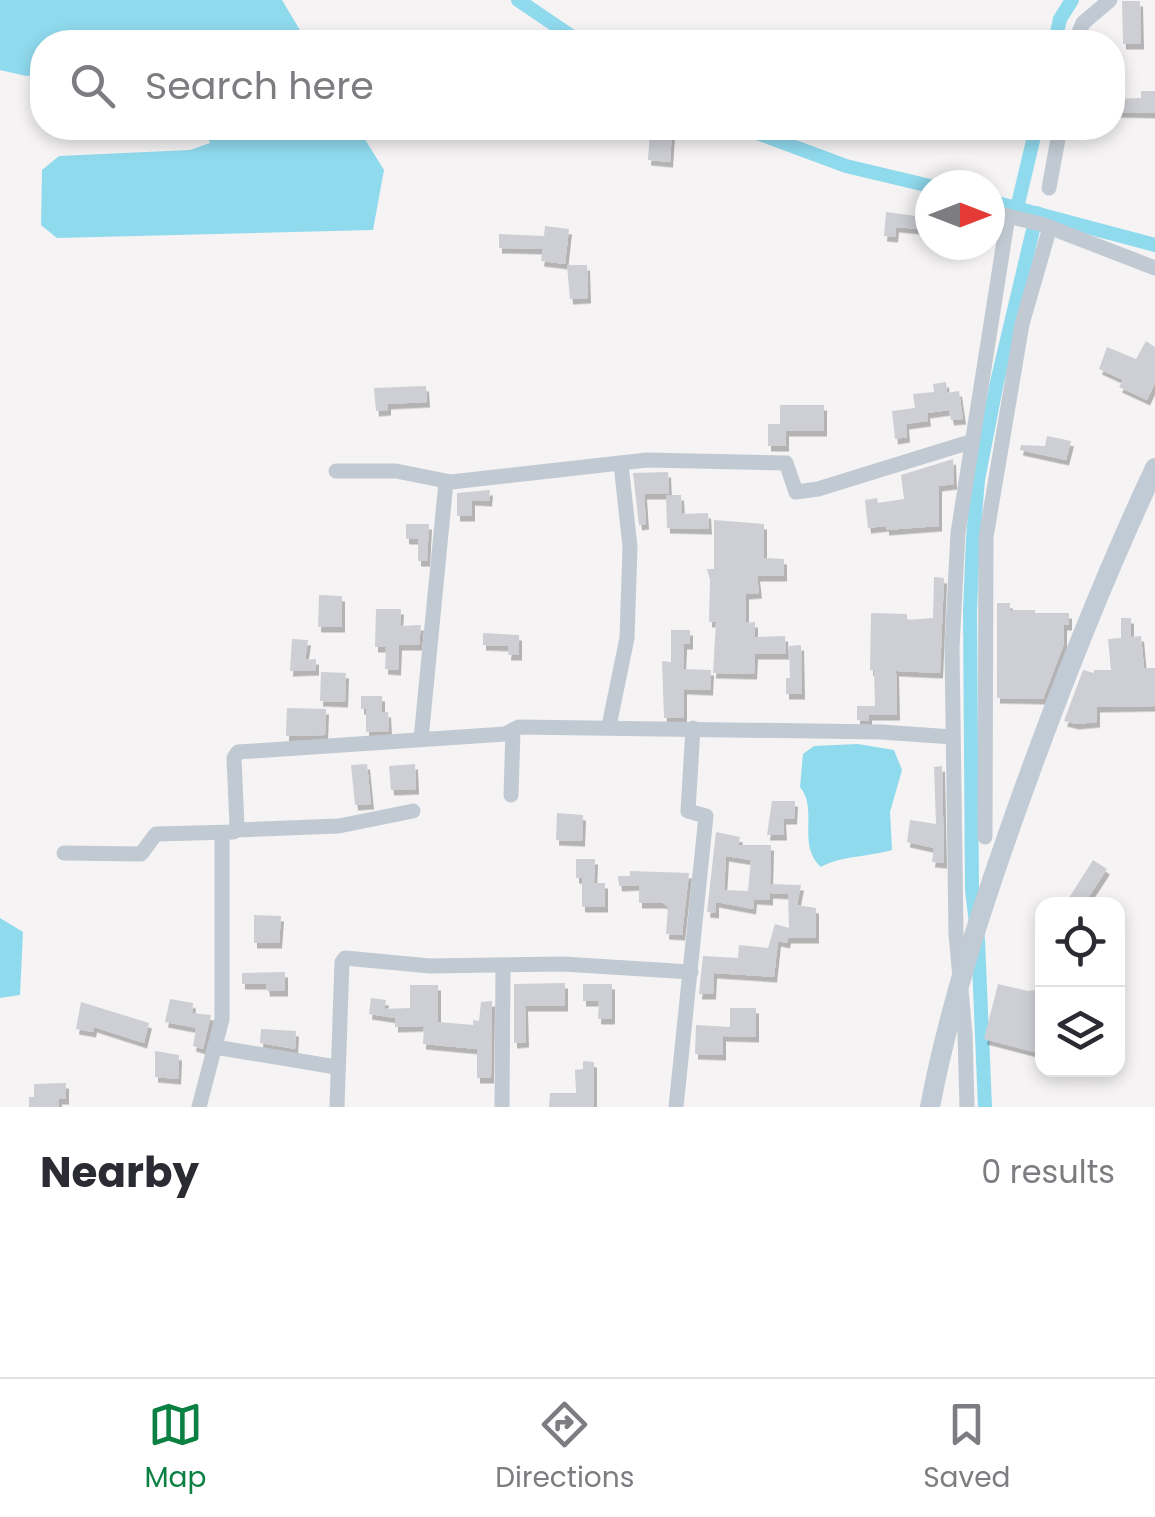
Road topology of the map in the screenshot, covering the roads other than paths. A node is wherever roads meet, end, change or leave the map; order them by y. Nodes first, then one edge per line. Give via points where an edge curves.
1 (1110, 0) edge
2 (1080, 30) edge
3 (1058, 140) edge
4 (1049, 188) dead end
5 (1005, 215) edge
6 (1013, 217) junction
7 (1046, 226) junction
8 (1155, 268) edge
9 (970, 442) junction
10 (622, 464) junction
11 (1155, 468) edge
12 (336, 471) dead end
13 (446, 482) junction
14 (609, 726) junction
15 (693, 728) junction
16 (513, 730) junction
17 (953, 737) junction
18 (421, 739) junction
19 (511, 795) dead end
20 (413, 812) dead end
21 (229, 832) junction
22 (985, 837) dead end
23 (64, 853) dead end
24 (503, 967) junction
25 (962, 970) junction
26 (691, 972) junction
27 (215, 1048) junction
28 (336, 1067) junction
29 (199, 1107) edge
30 (337, 1107) edge
31 (502, 1107) edge
32 (676, 1107) edge
33 (930, 1107) edge
34 (967, 1107) edge

1 - 2 street
3 - 4 street
5 - 6 street
6 - 7 street
6 - 9 street
7 - 8 street
7 - 22 street via 1022,324 986,537
9 - 10 street via 796,492 786,463
9 - 17 street via 958,533
10 - 13 street
10 - 14 street via 630,547 626,638
11 - 25 street via 1083,628
12 - 13 street via 396,471
13 - 18 street
14 - 15 street
14 - 16 street
15 - 17 street
15 - 26 street via 688,811 706,816
16 - 18 street
16 - 19 street
17 - 25 street
18 - 21 street via 238,752
20 - 21 street via 339,826
21 - 23 street via 156,834 141,854
21 - 27 street via 222,1019
24 - 26 street
24 - 28 street via 346,958
24 - 31 street
25 - 33 street
25 - 34 street
26 - 32 street
27 - 28 street
27 - 29 street
28 - 30 street

